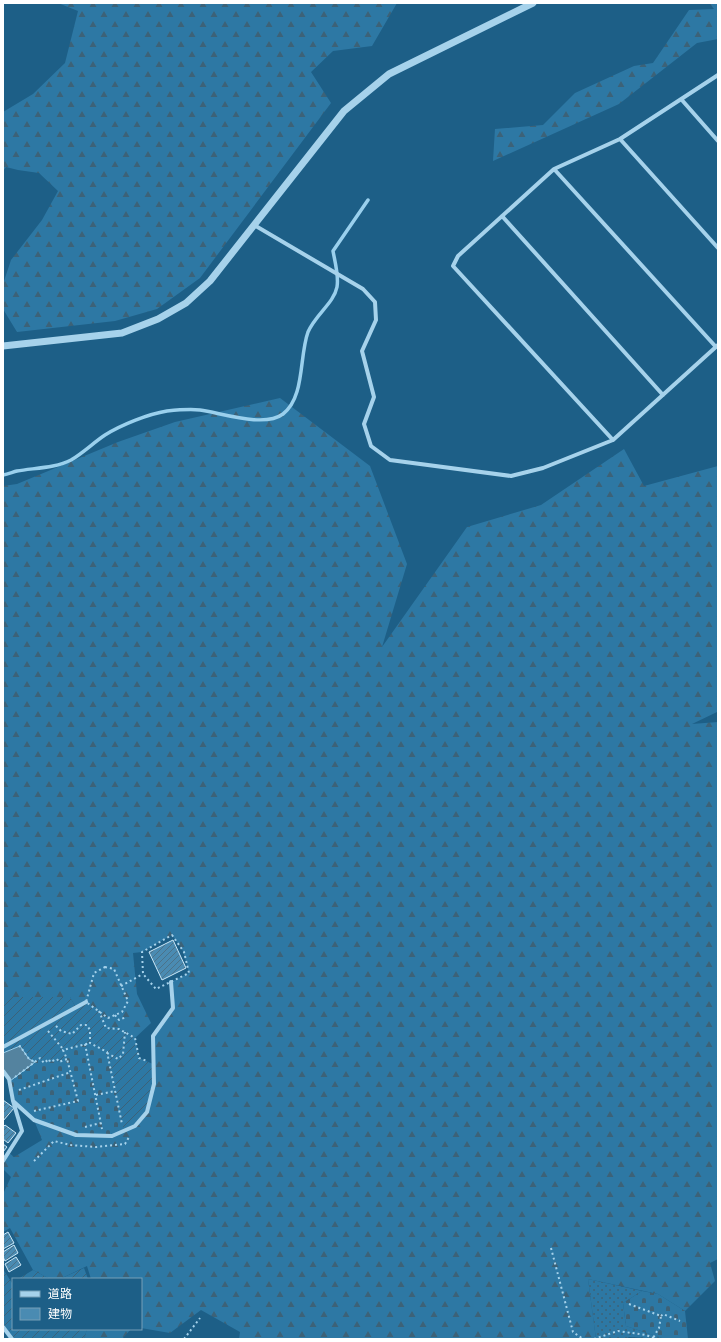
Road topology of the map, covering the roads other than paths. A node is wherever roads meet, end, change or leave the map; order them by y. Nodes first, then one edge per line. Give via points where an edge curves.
1 (533, 3) edge
2 (718, 75) edge
3 (681, 99) junction
4 (620, 139) junction
5 (718, 141) edge
6 (554, 169) junction
7 (502, 216) junction
8 (254, 225) junction
9 (718, 248) edge
10 (3, 346) edge
11 (717, 346) edge
12 (663, 395) junction
13 (613, 440) junction
14 (171, 982) road end
15 (86, 1002) road end
16 (3, 1047) edge
17 (3, 1071) edge
18 (13, 1101) junction
19 (3, 1161) edge
20 (3, 1327) edge
21 (12, 1339) edge

1 - 8 street via 389,74 370,88 344,111
2 - 3 street
3 - 4 street
3 - 5 street
4 - 6 street
4 - 9 street
6 - 7 street
6 - 11 street
7 - 12 street
7 - 13 street via 458,256 453,266
8 - 10 street via 210,281 186,303 158,319 122,333
8 - 13 street via 363,289 375,302 376,320 362,351 374,397 364,424 371,446 390,460 511,476 543,468
11 - 12 street
12 - 13 street
14 - 18 street via 173,1008 153,1036 154,1084 147,1112 135,1126 112,1136 76,1135 34,1120
15 - 16 street
17 - 18 street via 10,1081
18 - 19 street via 22,1131
20 - 21 street

